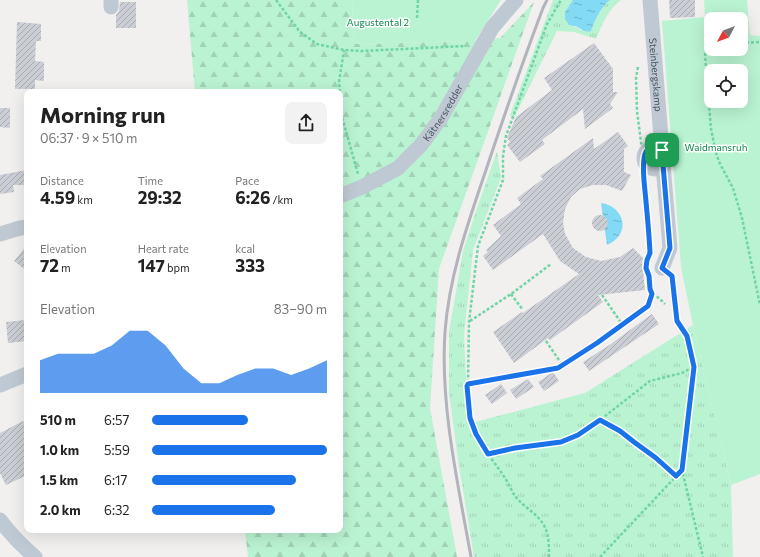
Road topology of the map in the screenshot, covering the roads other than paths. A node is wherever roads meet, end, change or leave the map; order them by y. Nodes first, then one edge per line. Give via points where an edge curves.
1 (516, 0) edge
2 (650, 0) edge
3 (662, 150) junction
4 (663, 165) junction
5 (343, 195) edge
6 (24, 228) edge
7 (0, 234) edge
8 (662, 268) joint
9 (677, 321) road end
10 (24, 375) edge
11 (0, 385) edge
12 (0, 520) edge
13 (35, 557) edge

1 - 5 street, Kätnersredder via 492,28 441,118 421,145 398,168
2 - 3 street, Steinbergskamp
3 - 4 street, Steinbergskamp via 666,157
3 - 4 street via 650,148 646,151 644,159 652,168 660,168
4 - 8 street, Steinbergskamp via 670,248
6 - 7 street
8 - 9 lane via 672,276
10 - 11 street
12 - 13 street

